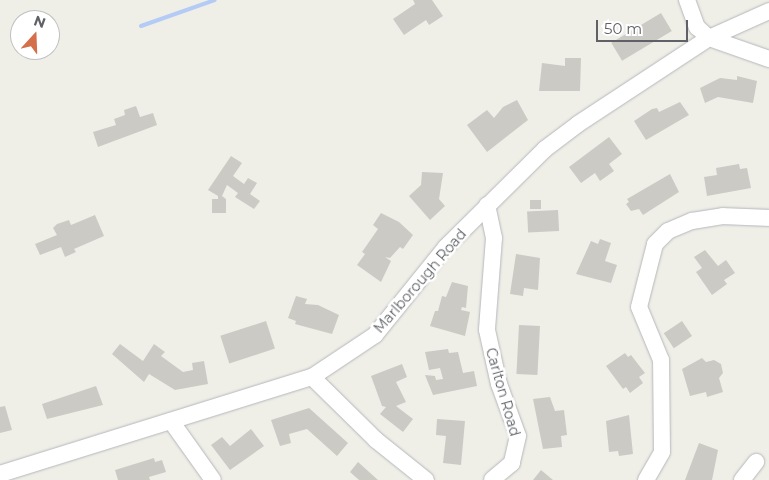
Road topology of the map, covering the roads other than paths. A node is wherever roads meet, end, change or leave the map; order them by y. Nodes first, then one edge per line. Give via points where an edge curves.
1 (687, 0) edge
2 (769, 11) edge
3 (710, 38) junction
4 (769, 59) edge
5 (488, 205) junction
6 (769, 218) edge
7 (312, 377) junction
8 (171, 421) junction
9 (756, 462) dead end
10 (0, 474) edge
11 (213, 480) edge
12 (426, 480) edge
13 (492, 480) edge
14 (646, 480) edge
15 (742, 480) edge

1 - 3 street via 697,27
2 - 3 street, Marlborough Road
3 - 4 street
3 - 5 street, Marlborough Road via 565,134
5 - 7 street, Marlborough Road via 446,247 375,334
5 - 13 street, Carlton Road via 494,238 486,330 498,384 518,436 512,463
6 - 14 street via 723,216 692,220 668,231 655,244 638,307 661,360 662,452
7 - 8 street, Marlborough Road
7 - 12 street via 376,440
8 - 10 street, Marlborough Road
8 - 11 street
9 - 15 street

